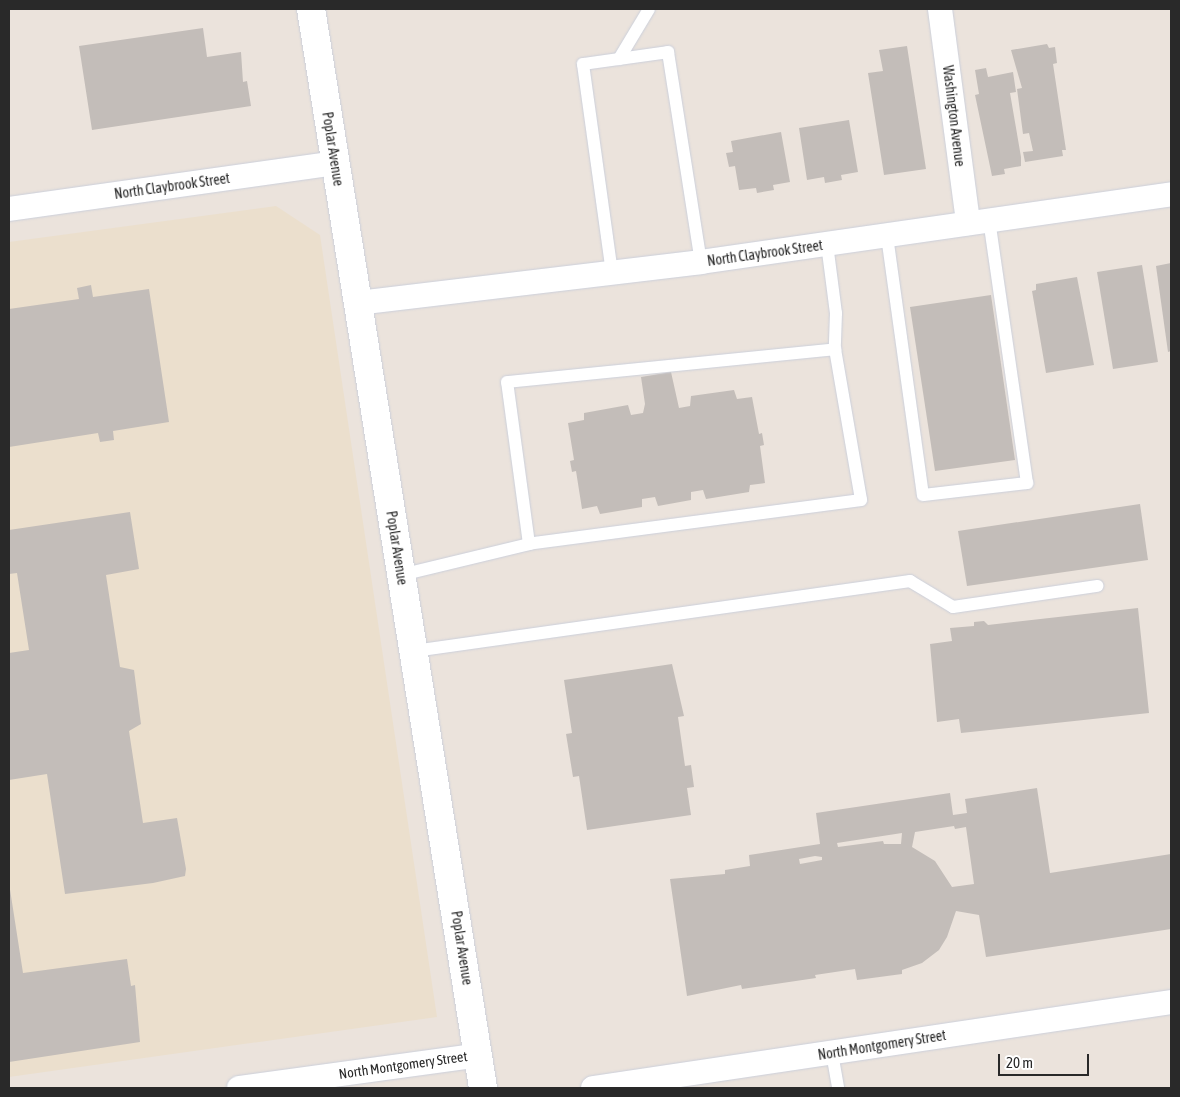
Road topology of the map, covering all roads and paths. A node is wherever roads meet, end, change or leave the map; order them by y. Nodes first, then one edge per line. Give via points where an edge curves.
1 (311, 9) edge
2 (649, 9) edge
3 (940, 9) edge
4 (619, 59) junction
5 (336, 163) junction
6 (1171, 194) edge
7 (9, 209) edge
8 (978, 222) junction
9 (887, 236) junction
10 (827, 244) junction
11 (701, 262) junction
12 (612, 273) junction
13 (358, 303) junction
14 (835, 349) junction
15 (529, 544) junction
16 (401, 575) junction
17 (1097, 586) dead end
18 (414, 651) junction
19 (1171, 1002) edge
20 (832, 1053) junction
21 (479, 1055) junction
22 (239, 1088) edge
23 (483, 1088) edge
24 (593, 1088) edge
25 (838, 1088) edge

1 - 5 main road, Poplar Avenue
2 - 4 lane
3 - 8 street, Washington Avenue
4 - 11 lane via 668,52
4 - 12 lane via 584,64
5 - 7 street, North Claybrook Street
5 - 13 main road, Poplar Avenue
6 - 8 street, North Claybrook Street
8 - 9 street, North Claybrook Street
8 - 9 lane via 1027,482 923,494
9 - 10 street, North Claybrook Street
10 - 11 street, North Claybrook Street
10 - 14 lane via 836,313
11 - 12 street, North Claybrook Street
12 - 13 street, North Claybrook Street
13 - 16 main road, Poplar Avenue
14 - 15 lane via 861,500
14 - 15 lane via 507,382
15 - 16 lane
16 - 18 main road, Poplar Avenue
17 - 18 lane via 953,607 910,581
18 - 21 main road, Poplar Avenue
19 - 20 street, North Montgomery Street
20 - 24 street, North Montgomery Street
20 - 25 lane
21 - 22 street, North Montgomery Street
21 - 23 main road, Poplar Avenue

